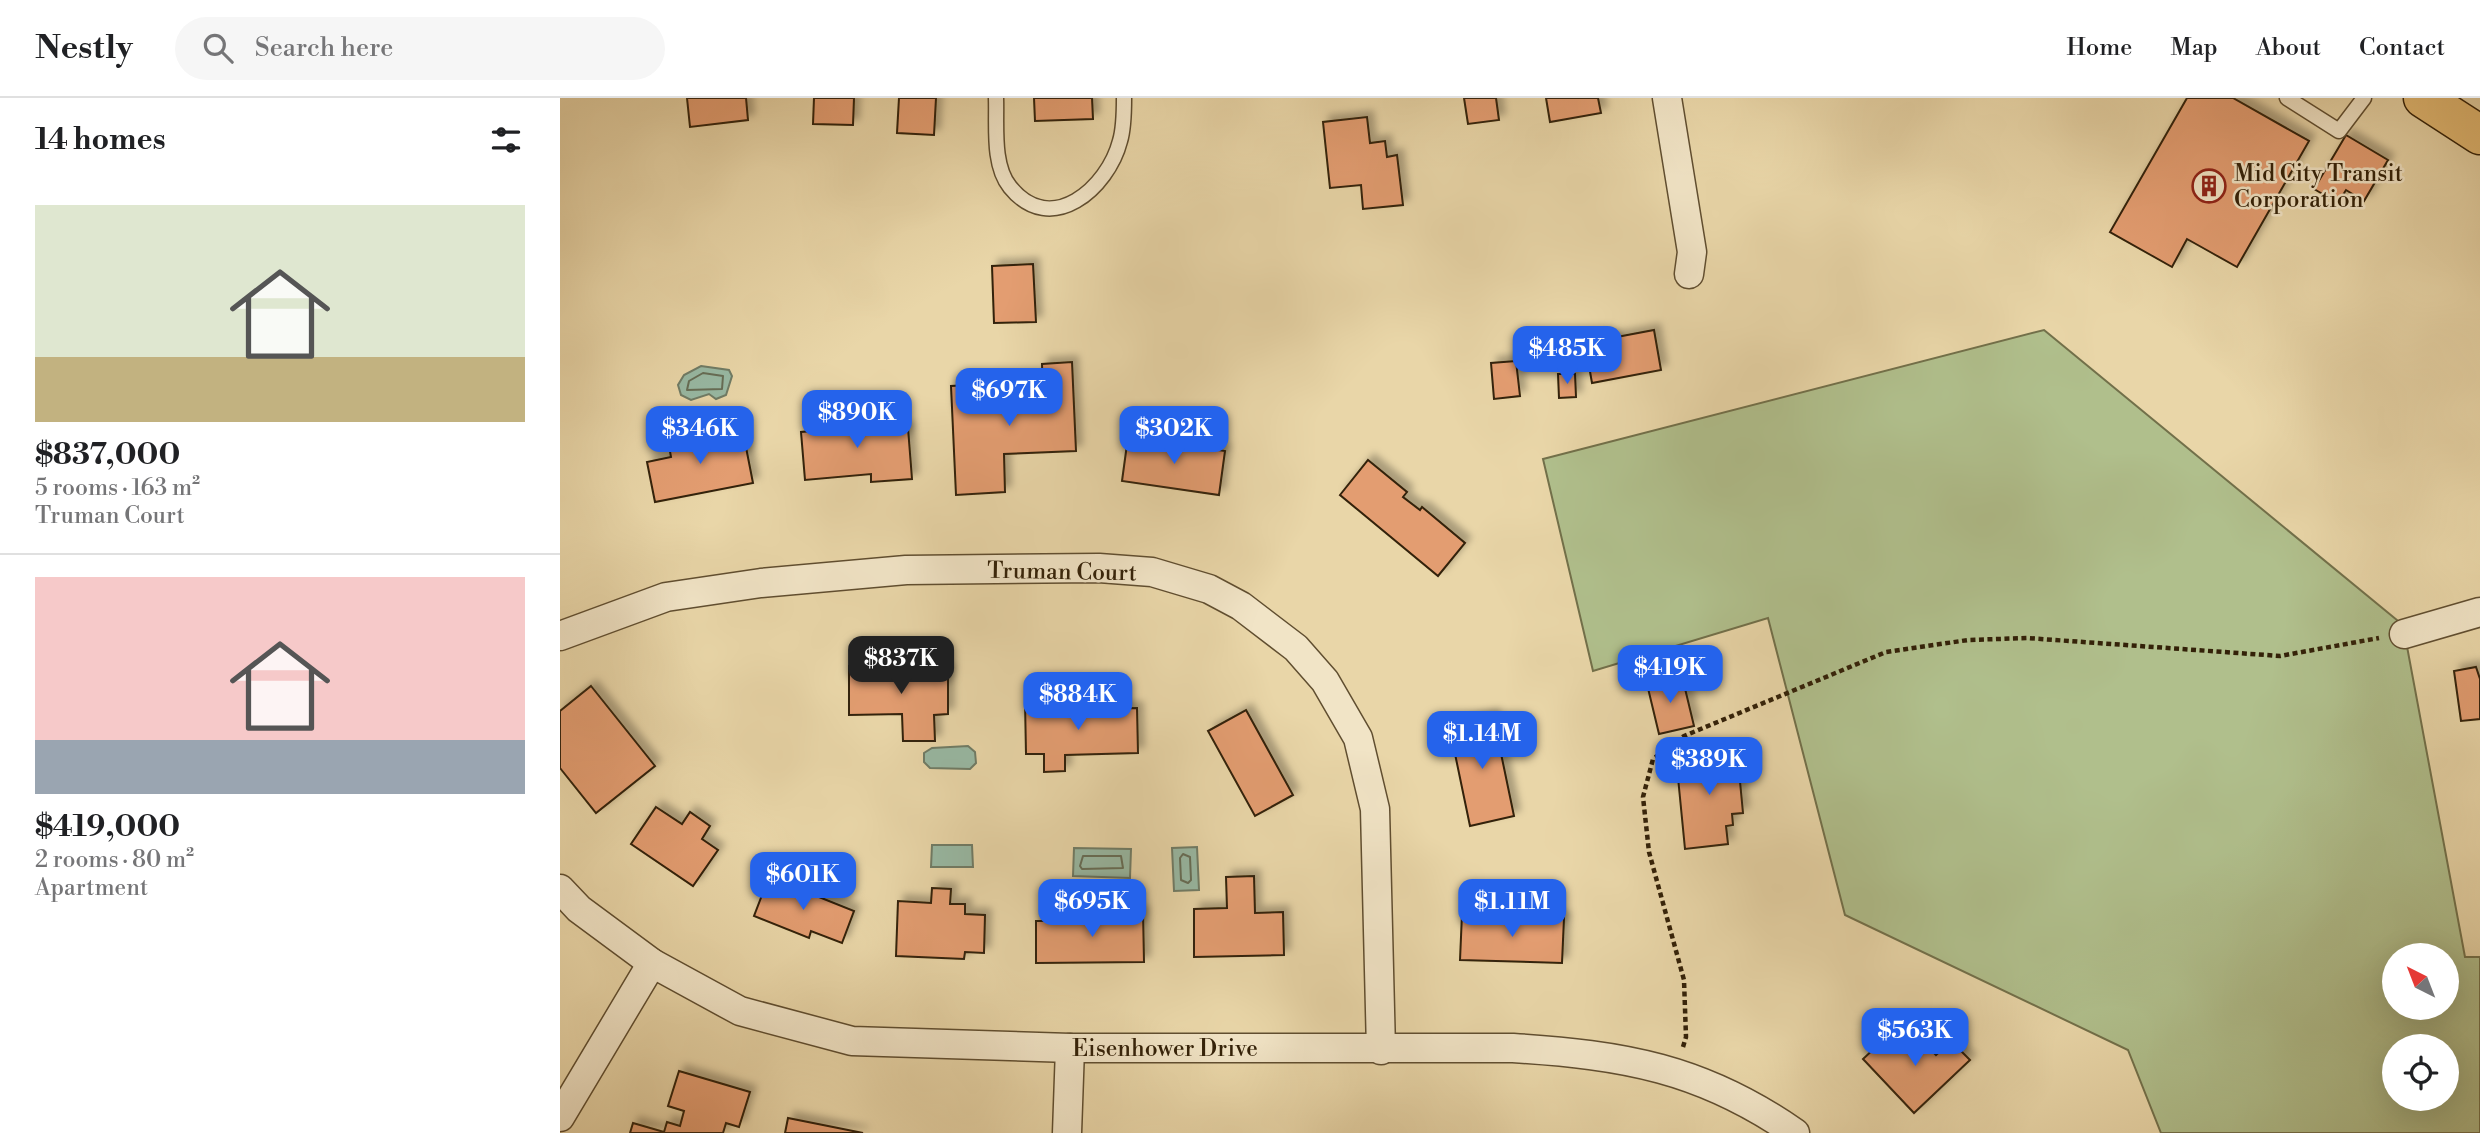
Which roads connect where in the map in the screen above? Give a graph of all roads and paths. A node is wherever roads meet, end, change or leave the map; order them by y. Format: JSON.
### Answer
{"nodes":[{"id":1,"x":996,"y":98,"type":"edge"},
{"id":2,"x":1124,"y":98,"type":"edge"},
{"id":3,"x":1667,"y":98,"type":"edge"},
{"id":4,"x":2287,"y":98,"type":"edge"},
{"id":5,"x":2364,"y":98,"type":"edge"},
{"id":6,"x":2423,"y":98,"type":"edge"},
{"id":7,"x":2480,"y":135,"type":"edge"},
{"id":8,"x":1689,"y":274,"type":"dead end"},
{"id":9,"x":2480,"y":612,"type":"edge"},
{"id":10,"x":2404,"y":634,"type":"joint"},
{"id":11,"x":560,"y":636,"type":"edge"},
{"id":12,"x":560,"y":889,"type":"edge"},
{"id":13,"x":652,"y":963,"type":"junction"},
{"id":14,"x":1070,"y":1048,"type":"junction"},
{"id":15,"x":1381,"y":1050,"type":"junction"},
{"id":16,"x":1676,"y":1071,"type":"junction"},
{"id":17,"x":560,"y":1117,"type":"edge"},
{"id":18,"x":1067,"y":1133,"type":"edge"},
{"id":19,"x":1795,"y":1133,"type":"edge"}],
"edges":[{"from":1,"to":2,"type":"lane"},
{"from":3,"to":8,"type":"street"},
{"from":4,"to":5,"type":"lane"},
{"from":6,"to":7,"type":"main road"},
{"from":9,"to":10,"type":"street"},
{"from":10,"to":16,"type":"path"},
{"from":11,"to":15,"type":"street","name":"Truman Court"},
{"from":12,"to":13,"type":"street","name":"Eisenhower Drive"},
{"from":13,"to":14,"type":"street","name":"Eisenhower Drive"},
{"from":13,"to":17,"type":"street"},
{"from":14,"to":15,"type":"street","name":"Eisenhower Drive"},
{"from":14,"to":18,"type":"street"},
{"from":15,"to":16,"type":"street","name":"Eisenhower Drive"},
{"from":16,"to":19,"type":"street","name":"Eisenhower Drive"}]}
